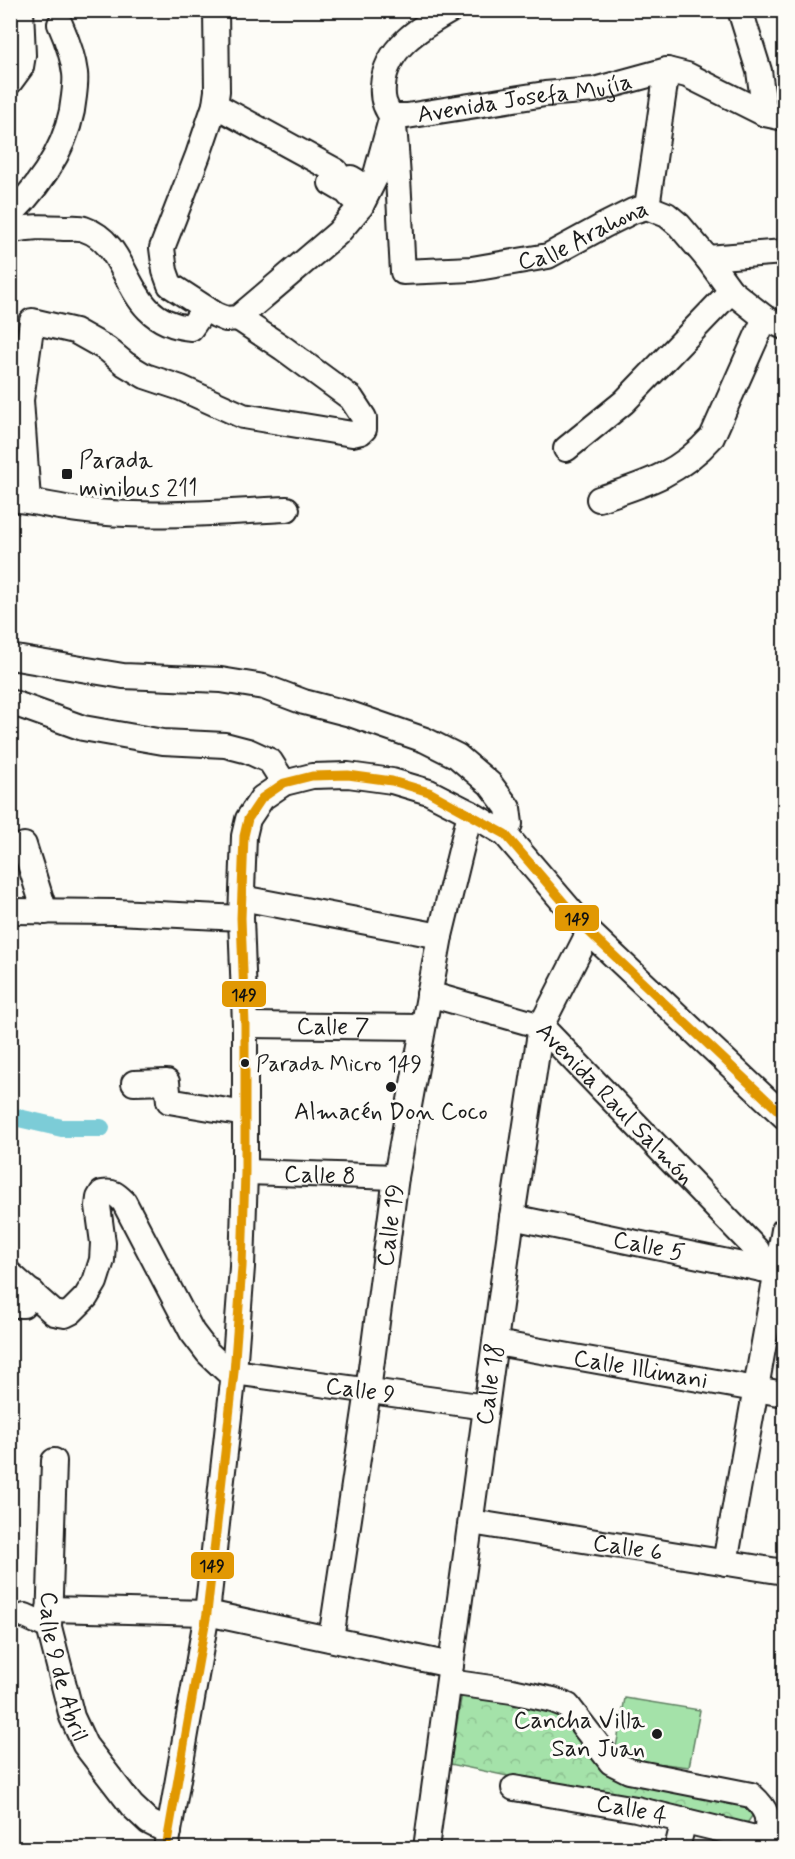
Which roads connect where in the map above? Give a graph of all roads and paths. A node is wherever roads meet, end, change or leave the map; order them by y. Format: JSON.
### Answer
{"nodes":[{"id":1,"x":21,"y":10,"type":"edge"},
{"id":2,"x":216,"y":10,"type":"edge"},
{"id":3,"x":451,"y":10,"type":"edge"},
{"id":4,"x":740,"y":10,"type":"edge"},
{"id":5,"x":60,"y":24,"type":"dead end"},
{"id":6,"x":667,"y":70,"type":"junction"},
{"id":7,"x":10,"y":82,"type":"edge"},
{"id":8,"x":215,"y":105,"type":"junction"},
{"id":9,"x":392,"y":116,"type":"junction"},
{"id":10,"x":775,"y":116,"type":"edge"},
{"id":11,"x":361,"y":206,"type":"junction"},
{"id":12,"x":647,"y":207,"type":"junction"},
{"id":13,"x":10,"y":215,"type":"edge"},
{"id":14,"x":10,"y":231,"type":"edge"},
{"id":15,"x":784,"y":252,"type":"edge"},
{"id":16,"x":707,"y":258,"type":"junction"},
{"id":17,"x":730,"y":291,"type":"junction"},
{"id":18,"x":205,"y":308,"type":"junction"},
{"id":19,"x":237,"y":318,"type":"junction"},
{"id":20,"x":775,"y":322,"type":"edge"},
{"id":21,"x":18,"y":374,"type":"edge"},
{"id":22,"x":566,"y":449,"type":"dead end"},
{"id":23,"x":599,"y":499,"type":"dead end"},
{"id":24,"x":19,"y":500,"type":"edge"},
{"id":25,"x":287,"y":509,"type":"dead end"},
{"id":26,"x":10,"y":657,"type":"edge"},
{"id":27,"x":12,"y":704,"type":"edge"},
{"id":28,"x":284,"y":783,"type":"junction"},
{"id":29,"x":470,"y":813,"type":"junction"},
{"id":30,"x":505,"y":834,"type":"junction"},
{"id":31,"x":24,"y":844,"type":"dead end"},
{"id":32,"x":241,"y":908,"type":"junction"},
{"id":33,"x":10,"y":911,"type":"edge"},
{"id":34,"x":45,"y":912,"type":"junction"},
{"id":35,"x":588,"y":932,"type":"junction"},
{"id":36,"x":440,"y":936,"type":"junction"},
{"id":37,"x":429,"y":994,"type":"junction"},
{"id":38,"x":245,"y":1025,"type":"junction"},
{"id":39,"x":541,"y":1026,"type":"junction"},
{"id":40,"x":422,"y":1027,"type":"junction"},
{"id":41,"x":134,"y":1083,"type":"dead end"},
{"id":42,"x":245,"y":1114,"type":"junction"},
{"id":43,"x":784,"y":1116,"type":"edge"},
{"id":44,"x":245,"y":1172,"type":"junction"},
{"id":45,"x":396,"y":1177,"type":"junction"},
{"id":46,"x":512,"y":1217,"type":"junction"},
{"id":47,"x":784,"y":1230,"type":"edge"},
{"id":48,"x":774,"y":1272,"type":"edge"},
{"id":49,"x":10,"y":1274,"type":"edge"},
{"id":50,"x":33,"y":1293,"type":"junction"},
{"id":51,"x":10,"y":1305,"type":"edge"},
{"id":52,"x":496,"y":1343,"type":"junction"},
{"id":53,"x":234,"y":1372,"type":"junction"},
{"id":54,"x":756,"y":1389,"type":"junction"},
{"id":55,"x":368,"y":1391,"type":"junction"},
{"id":56,"x":784,"y":1394,"type":"edge"},
{"id":57,"x":486,"y":1407,"type":"junction"},
{"id":58,"x":54,"y":1461,"type":"dead end"},
{"id":59,"x":471,"y":1522,"type":"junction"},
{"id":60,"x":725,"y":1563,"type":"junction"},
{"id":61,"x":784,"y":1572,"type":"edge"},
{"id":62,"x":207,"y":1613,"type":"junction"},
{"id":63,"x":26,"y":1616,"type":"dead end"},
{"id":64,"x":49,"y":1618,"type":"junction"},
{"id":65,"x":331,"y":1639,"type":"junction"},
{"id":66,"x":450,"y":1674,"type":"junction"},
{"id":67,"x":514,"y":1788,"type":"dead end"},
{"id":68,"x":684,"y":1820,"type":"junction"},
{"id":69,"x":167,"y":1840,"type":"edge"},
{"id":70,"x":775,"y":1842,"type":"edge"},
{"id":71,"x":426,"y":1848,"type":"edge"},
{"id":72,"x":677,"y":1848,"type":"edge"}],
"edges":[{"from":1,"to":7,"type":"street"},
{"from":2,"to":8,"type":"street"},
{"from":3,"to":9,"type":"street","name":"Avenida Josefa Mujía"},
{"from":4,"to":10,"type":"street"},
{"from":5,"to":13,"type":"street"},
{"from":6,"to":9,"type":"street","name":"Avenida Josefa Mujía"},
{"from":6,"to":10,"type":"street","name":"Avenida Josefa Mujía"},
{"from":6,"to":12,"type":"street"},
{"from":8,"to":11,"type":"street"},
{"from":8,"to":18,"type":"street"},
{"from":9,"to":11,"type":"street"},
{"from":9,"to":12,"type":"street","name":"Calle Arahona"},
{"from":11,"to":19,"type":"street"},
{"from":12,"to":16,"type":"street","name":"Calle Arahona"},
{"from":14,"to":18,"type":"street"},
{"from":15,"to":16,"type":"street"},
{"from":16,"to":17,"type":"street","name":"Calle Arahona"},
{"from":17,"to":20,"type":"street","name":"Calle Arahona"},
{"from":17,"to":22,"type":"street"},
{"from":18,"to":19,"type":"street"},
{"from":19,"to":21,"type":"street"},
{"from":20,"to":23,"type":"street"},
{"from":21,"to":24,"type":"street"},
{"from":24,"to":25,"type":"street"},
{"from":26,"to":30,"type":"street"},
{"from":27,"to":28,"type":"street"},
{"from":28,"to":29,"type":"street"},
{"from":28,"to":32,"type":"street"},
{"from":29,"to":30,"type":"street"},
{"from":29,"to":36,"type":"street","name":"Calle 19"},
{"from":30,"to":35,"type":"street"},
{"from":31,"to":34,"type":"street"},
{"from":32,"to":34,"type":"street"},
{"from":32,"to":36,"type":"street"},
{"from":32,"to":38,"type":"street"},
{"from":33,"to":34,"type":"street"},
{"from":35,"to":39,"type":"street","name":"Calle 18"},
{"from":35,"to":43,"type":"street"},
{"from":36,"to":37,"type":"street","name":"Calle 19"},
{"from":37,"to":39,"type":"street","name":"Avenida Raul Salmón"},
{"from":37,"to":40,"type":"street","name":"Calle 19"},
{"from":38,"to":40,"type":"street","name":"Calle 7"},
{"from":38,"to":42,"type":"street"},
{"from":39,"to":46,"type":"street","name":"Calle 18"},
{"from":39,"to":48,"type":"street","name":"Avenida Raul Salmón"},
{"from":40,"to":45,"type":"street","name":"Calle 19"},
{"from":41,"to":42,"type":"street"},
{"from":42,"to":44,"type":"street"},
{"from":44,"to":45,"type":"street","name":"Calle 8"},
{"from":44,"to":53,"type":"street"},
{"from":45,"to":55,"type":"street","name":"Calle 19"},
{"from":46,"to":48,"type":"street","name":"Calle 5"},
{"from":46,"to":52,"type":"street","name":"Calle 18"},
{"from":47,"to":48,"type":"street"},
{"from":48,"to":54,"type":"street"},
{"from":49,"to":50,"type":"street"},
{"from":50,"to":51,"type":"street"},
{"from":50,"to":53,"type":"street"},
{"from":52,"to":54,"type":"street","name":"Calle Illimani"},
{"from":52,"to":57,"type":"street","name":"Calle 18"},
{"from":53,"to":55,"type":"street","name":"Calle 9"},
{"from":53,"to":62,"type":"street"},
{"from":54,"to":56,"type":"street","name":"Calle Illimani"},
{"from":54,"to":60,"type":"street"},
{"from":55,"to":57,"type":"street","name":"Calle 9"},
{"from":55,"to":65,"type":"street","name":"Calle 19"},
{"from":57,"to":59,"type":"street","name":"Calle 18"},
{"from":58,"to":64,"type":"street","name":"Calle 9 de Abril"},
{"from":59,"to":60,"type":"street","name":"Calle 6"},
{"from":59,"to":66,"type":"street","name":"Calle 18"},
{"from":60,"to":61,"type":"street","name":"Calle 6"},
{"from":62,"to":64,"type":"street"},
{"from":62,"to":65,"type":"street"},
{"from":62,"to":69,"type":"street"},
{"from":63,"to":64,"type":"street"},
{"from":64,"to":69,"type":"street","name":"Calle 9 de Abril"},
{"from":65,"to":66,"type":"street"},
{"from":66,"to":70,"type":"street"},
{"from":66,"to":71,"type":"street","name":"Calle 18"},
{"from":67,"to":68,"type":"street","name":"Calle 4"},
{"from":68,"to":70,"type":"street","name":"Calle 4"},
{"from":68,"to":72,"type":"street"}]}
